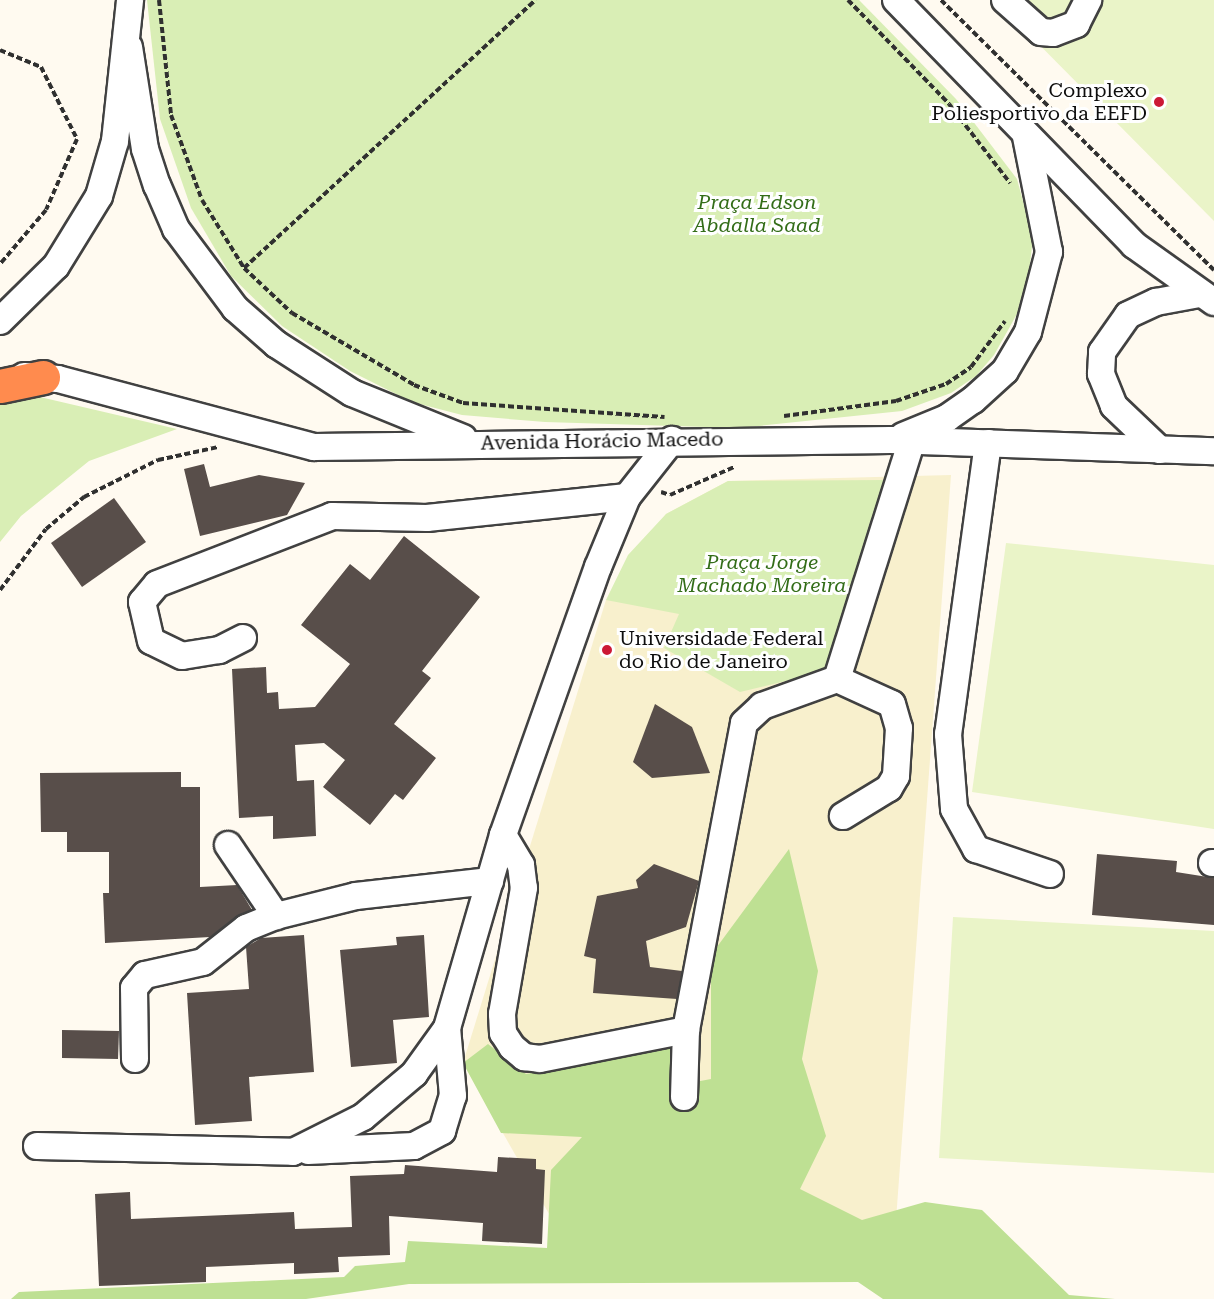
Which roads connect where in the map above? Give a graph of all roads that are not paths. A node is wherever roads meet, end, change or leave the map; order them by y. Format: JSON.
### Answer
{"nodes":[{"id":1,"x":130,"y":0,"type":"edge"},
{"id":2,"x":896,"y":0,"type":"edge"},
{"id":3,"x":1005,"y":0,"type":"edge"},
{"id":4,"x":1088,"y":0,"type":"edge"},
{"id":5,"x":129,"y":47,"type":"junction"},
{"id":6,"x":1024,"y":132,"type":"junction"},
{"id":7,"x":1206,"y":298,"type":"edge"},
{"id":8,"x":0,"y":321,"type":"edge"},
{"id":9,"x":0,"y":374,"type":"edge"},
{"id":10,"x":43,"y":377,"type":"junction"},
{"id":11,"x":0,"y":386,"type":"edge"},
{"id":12,"x":672,"y":429,"type":"junction"},
{"id":13,"x":902,"y":440,"type":"junction"},
{"id":14,"x":475,"y":443,"type":"junction"},
{"id":15,"x":988,"y":443,"type":"junction"},
{"id":16,"x":1160,"y":450,"type":"junction"},
{"id":17,"x":1214,"y":451,"type":"edge"},
{"id":18,"x":627,"y":497,"type":"junction"},
{"id":19,"x":243,"y":638,"type":"dead end"},
{"id":20,"x":837,"y":679,"type":"junction"},
{"id":21,"x":843,"y":816,"type":"dead end"},
{"id":22,"x":503,"y":835,"type":"junction"},
{"id":23,"x":228,"y":846,"type":"dead end"},
{"id":24,"x":1050,"y":874,"type":"dead end"},
{"id":25,"x":490,"y":881,"type":"junction"},
{"id":26,"x":276,"y":916,"type":"junction"},
{"id":27,"x":447,"y":1028,"type":"junction"},
{"id":28,"x":686,"y":1030,"type":"junction"},
{"id":29,"x":135,"y":1059,"type":"dead end"},
{"id":30,"x":684,"y":1096,"type":"dead end"},
{"id":31,"x":37,"y":1146,"type":"dead end"},
{"id":32,"x":292,"y":1152,"type":"junction"}],
"edges":[{"from":1,"to":5,"type":"street"},
{"from":2,"to":6,"type":"street"},
{"from":3,"to":4,"type":"street"},
{"from":5,"to":8,"type":"street"},
{"from":5,"to":14,"type":"street"},
{"from":6,"to":7,"type":"street"},
{"from":6,"to":13,"type":"street"},
{"from":7,"to":16,"type":"street"},
{"from":9,"to":10,"type":"street","name":"Avenida Horácio Macedo"},
{"from":10,"to":11,"type":"highway"},
{"from":10,"to":14,"type":"street","name":"Avenida Horácio Macedo"},
{"from":12,"to":13,"type":"street","name":"Avenida Horácio Macedo"},
{"from":12,"to":14,"type":"street","name":"Avenida Horácio Macedo"},
{"from":12,"to":18,"type":"street"},
{"from":13,"to":15,"type":"street","name":"Avenida Horácio Macedo"},
{"from":13,"to":20,"type":"street"},
{"from":15,"to":16,"type":"street","name":"Avenida Horácio Macedo"},
{"from":15,"to":24,"type":"street"},
{"from":16,"to":17,"type":"street","name":"Avenida Horácio Macedo"},
{"from":18,"to":19,"type":"street"},
{"from":18,"to":22,"type":"street"},
{"from":20,"to":21,"type":"street"},
{"from":20,"to":28,"type":"street"},
{"from":22,"to":25,"type":"street"},
{"from":22,"to":28,"type":"street"},
{"from":23,"to":26,"type":"street"},
{"from":25,"to":26,"type":"street"},
{"from":25,"to":27,"type":"street"},
{"from":26,"to":29,"type":"street"},
{"from":27,"to":32,"type":"street"},
{"from":27,"to":32,"type":"street"},
{"from":28,"to":30,"type":"street"},
{"from":31,"to":32,"type":"street"}]}
